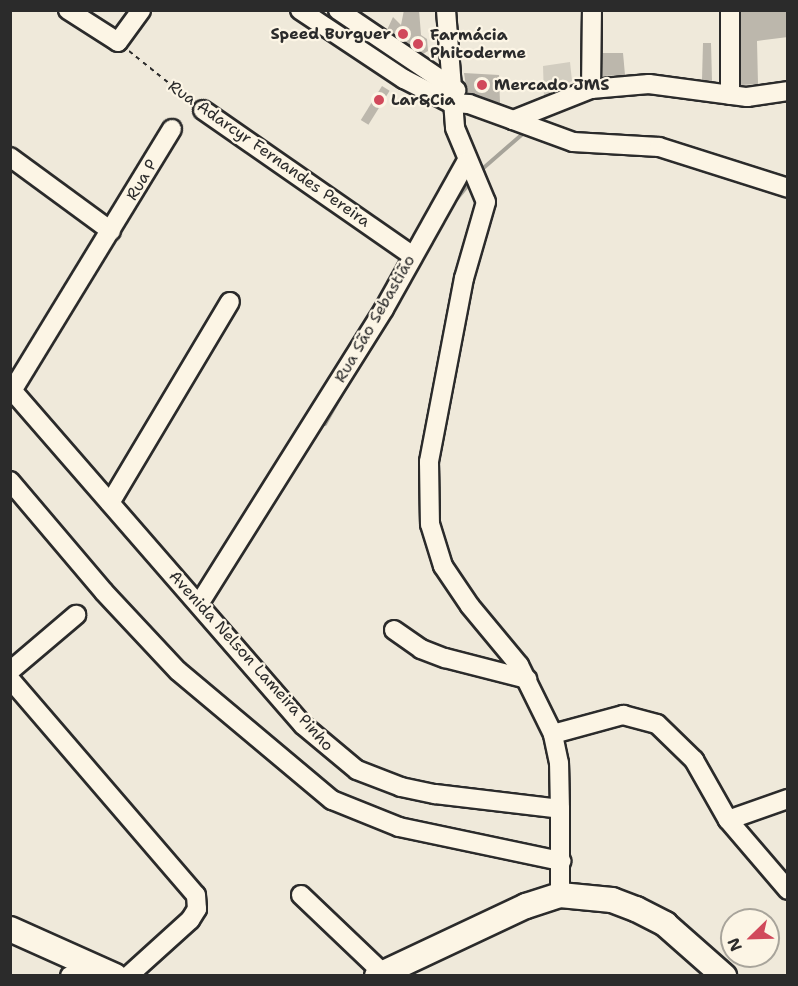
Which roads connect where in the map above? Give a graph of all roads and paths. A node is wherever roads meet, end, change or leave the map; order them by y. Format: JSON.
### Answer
{"nodes":[{"id":1,"x":68,"y":10,"type":"edge"},
{"id":2,"x":141,"y":10,"type":"edge"},
{"id":3,"x":300,"y":10,"type":"edge"},
{"id":4,"x":338,"y":10,"type":"edge"},
{"id":5,"x":446,"y":10,"type":"edge"},
{"id":6,"x":592,"y":10,"type":"edge"},
{"id":7,"x":730,"y":10,"type":"edge"},
{"id":8,"x":118,"y":42,"type":"junction"},
{"id":9,"x":451,"y":85,"type":"junction"},
{"id":10,"x":591,"y":89,"type":"junction"},
{"id":11,"x":788,"y":91,"type":"edge"},
{"id":12,"x":730,"y":94,"type":"junction"},
{"id":13,"x":450,"y":103,"type":"junction"},
{"id":14,"x":469,"y":104,"type":"junction"},
{"id":15,"x":203,"y":110,"type":"joint"},
{"id":16,"x":519,"y":122,"type":"junction"},
{"id":17,"x":172,"y":129,"type":"dead end"},
{"id":18,"x":10,"y":157,"type":"edge"},
{"id":19,"x":468,"y":167,"type":"junction"},
{"id":20,"x":788,"y":188,"type":"edge"},
{"id":21,"x":111,"y":231,"type":"junction"},
{"id":22,"x":412,"y":255,"type":"junction"},
{"id":23,"x":230,"y":302,"type":"dead end"},
{"id":24,"x":11,"y":389,"type":"edge"},
{"id":25,"x":10,"y":480,"type":"edge"},
{"id":26,"x":110,"y":503,"type":"junction"},
{"id":27,"x":199,"y":604,"type":"junction"},
{"id":28,"x":76,"y":615,"type":"dead end"},
{"id":29,"x":394,"y":630,"type":"dead end"},
{"id":30,"x":10,"y":671,"type":"edge"},
{"id":31,"x":10,"y":679,"type":"edge"},
{"id":32,"x":527,"y":679,"type":"junction"},
{"id":33,"x":553,"y":734,"type":"junction"},
{"id":34,"x":788,"y":799,"type":"edge"},
{"id":35,"x":560,"y":809,"type":"junction"},
{"id":36,"x":728,"y":820,"type":"junction"},
{"id":37,"x":561,"y":861,"type":"junction"},
{"id":38,"x":788,"y":890,"type":"edge"},
{"id":39,"x":301,"y":895,"type":"dead end"},
{"id":40,"x":560,"y":895,"type":"junction"},
{"id":41,"x":10,"y":929,"type":"edge"},
{"id":42,"x":104,"y":971,"type":"edge"},
{"id":43,"x":380,"y":974,"type":"edge"},
{"id":44,"x":70,"y":975,"type":"edge"},
{"id":45,"x":128,"y":975,"type":"edge"},
{"id":46,"x":724,"y":975,"type":"edge"}],
"edges":[{"from":1,"to":8,"type":"street"},
{"from":2,"to":8,"type":"street"},
{"from":3,"to":13,"type":"street"},
{"from":4,"to":9,"type":"street"},
{"from":5,"to":9,"type":"street"},
{"from":6,"to":10,"type":"street"},
{"from":7,"to":12,"type":"street"},
{"from":8,"to":15,"type":"path","name":"Rua Adarcyr Fernandes Pereira"},
{"from":9,"to":13,"type":"street"},
{"from":9,"to":14,"type":"street"},
{"from":10,"to":12,"type":"street"},
{"from":10,"to":16,"type":"street"},
{"from":11,"to":12,"type":"street"},
{"from":13,"to":14,"type":"street"},
{"from":13,"to":19,"type":"street"},
{"from":14,"to":16,"type":"street"},
{"from":15,"to":22,"type":"street","name":"Rua Adarcyr Fernandes Pereira"},
{"from":16,"to":20,"type":"street"},
{"from":17,"to":21,"type":"street","name":"Rua P"},
{"from":18,"to":21,"type":"street"},
{"from":19,"to":22,"type":"street","name":"Rua São Sebastião"},
{"from":19,"to":32,"type":"street"},
{"from":21,"to":24,"type":"street","name":"Rua P"},
{"from":22,"to":27,"type":"street","name":"Rua São Sebastião"},
{"from":23,"to":26,"type":"street"},
{"from":24,"to":26,"type":"street","name":"Avenida Nelson Lameira Pinho"},
{"from":25,"to":37,"type":"street"},
{"from":26,"to":27,"type":"street","name":"Avenida Nelson Lameira Pinho"},
{"from":27,"to":35,"type":"street","name":"Avenida Nelson Lameira Pinho"},
{"from":28,"to":30,"type":"street"},
{"from":29,"to":32,"type":"street"},
{"from":31,"to":45,"type":"street"},
{"from":32,"to":33,"type":"street"},
{"from":33,"to":35,"type":"street"},
{"from":33,"to":36,"type":"street"},
{"from":34,"to":36,"type":"street"},
{"from":35,"to":37,"type":"street"},
{"from":36,"to":38,"type":"street"},
{"from":37,"to":40,"type":"street"},
{"from":39,"to":43,"type":"street"},
{"from":40,"to":43,"type":"main road"},
{"from":40,"to":46,"type":"main road"},
{"from":41,"to":42,"type":"main road"},
{"from":42,"to":44,"type":"street"}]}
